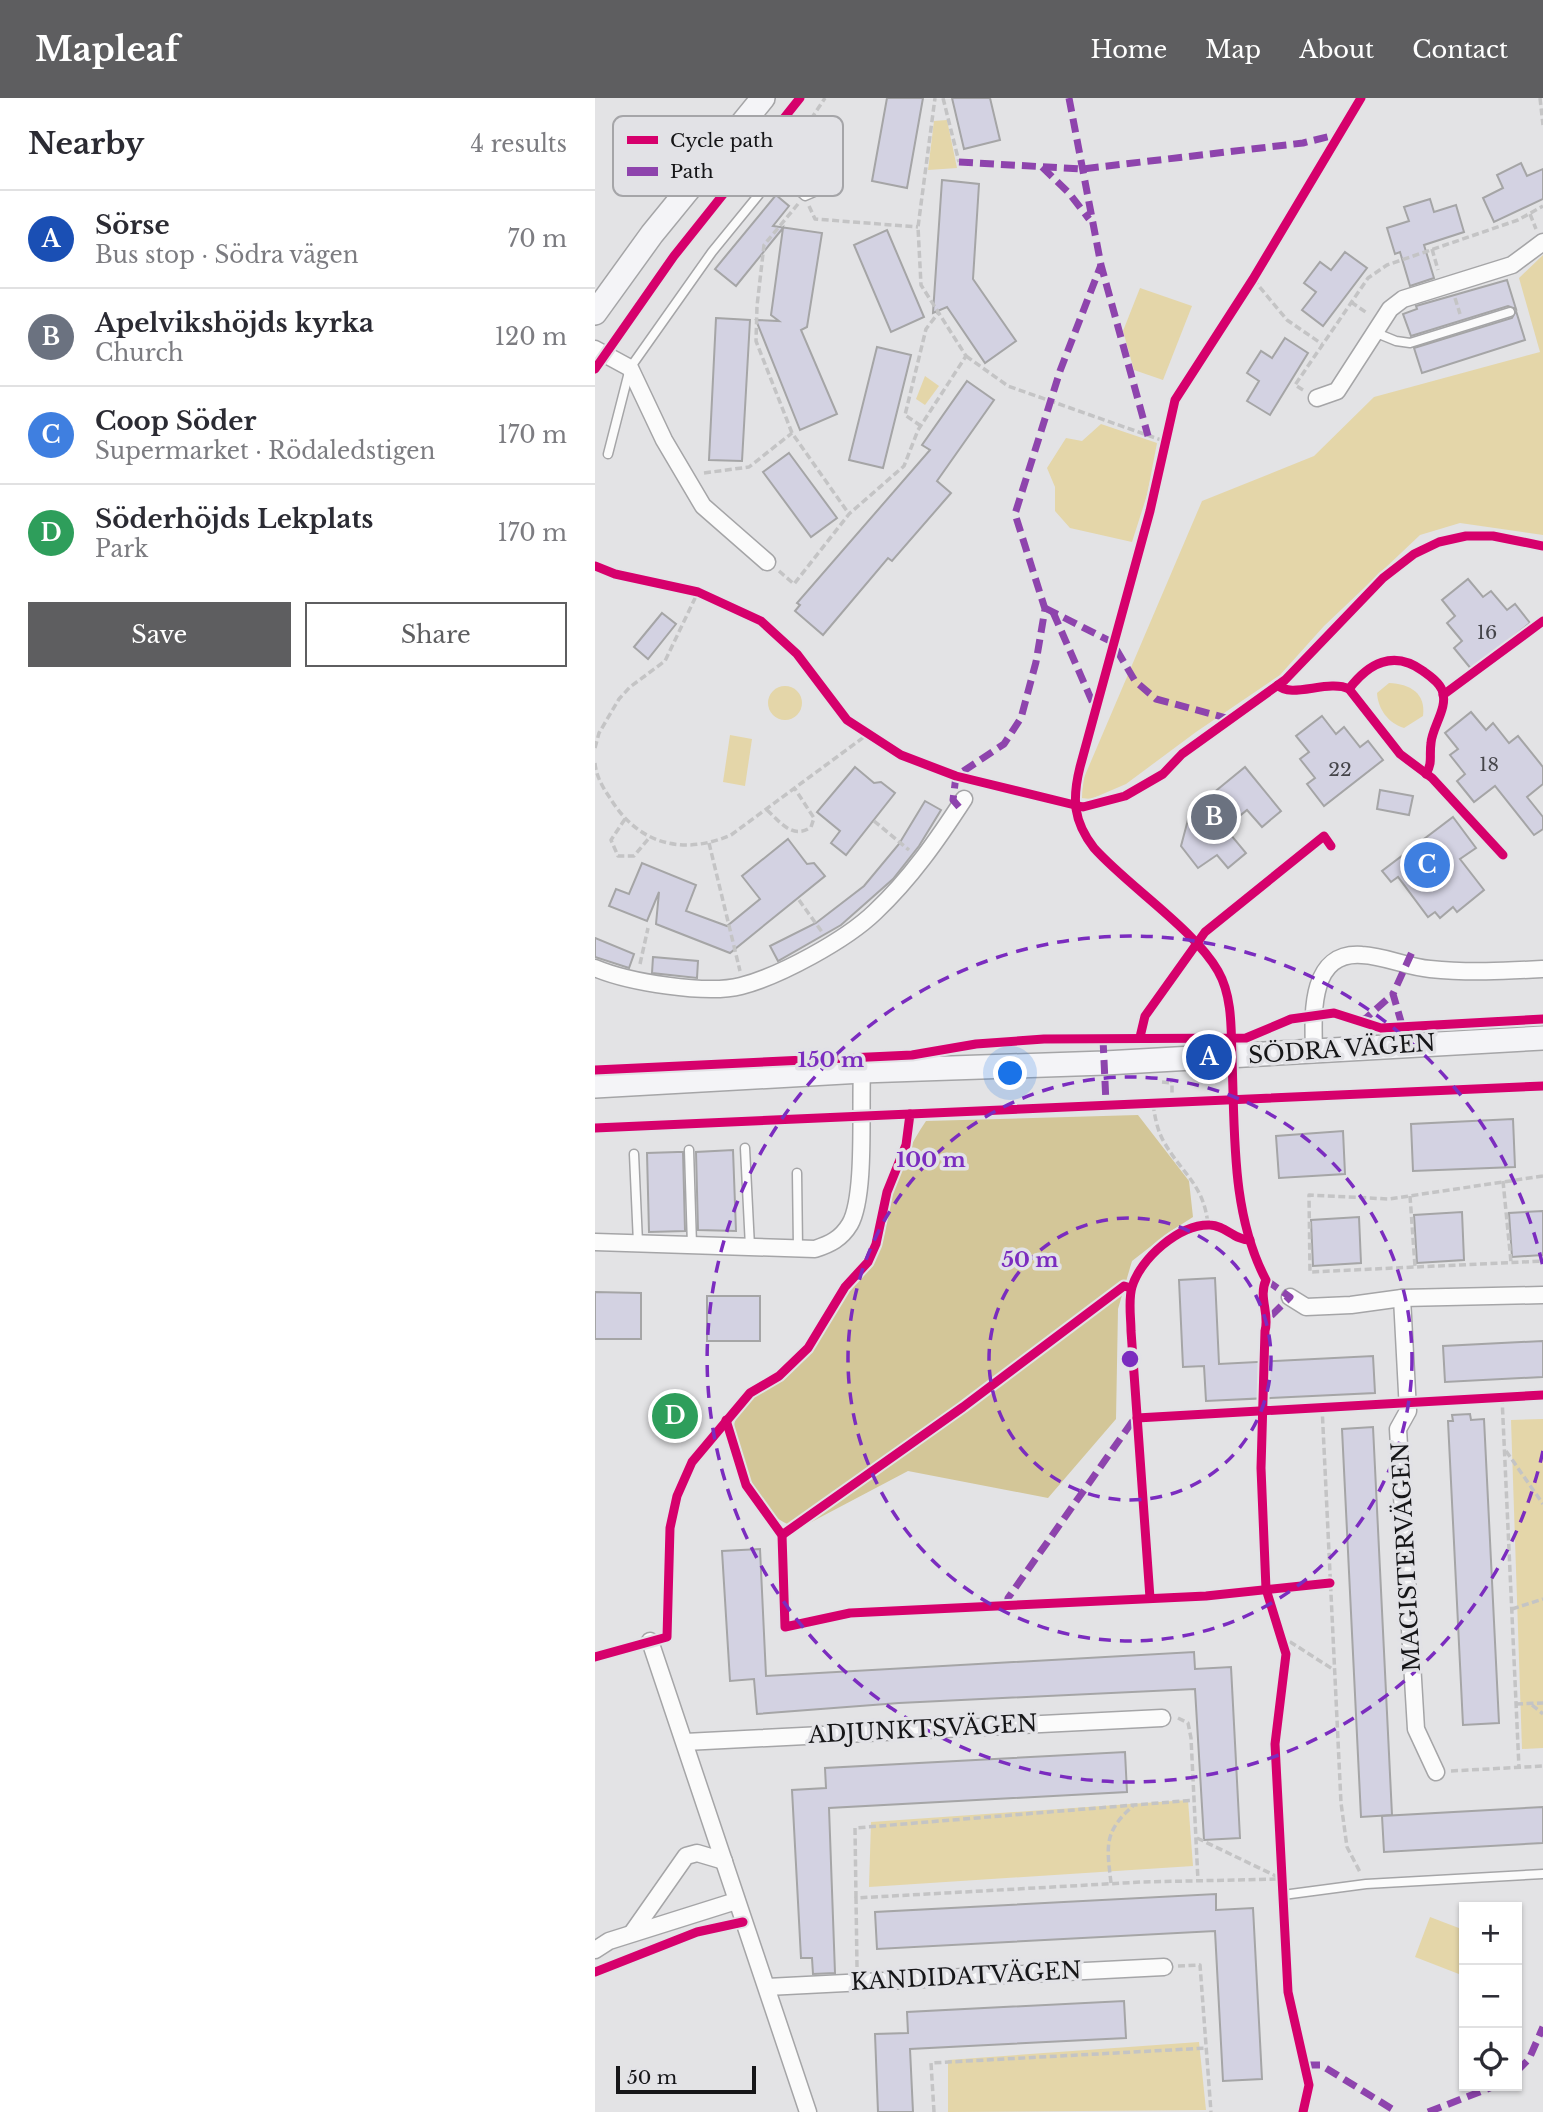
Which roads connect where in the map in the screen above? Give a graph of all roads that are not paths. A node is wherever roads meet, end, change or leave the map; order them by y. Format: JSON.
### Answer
{"nodes":[{"id":1,"x":763,"y":98,"type":"edge"},
{"id":2,"x":748,"y":116,"type":"edge"},
{"id":3,"x":683,"y":196,"type":"edge"},
{"id":4,"x":758,"y":196,"type":"edge"},
{"id":5,"x":1543,"y":242,"type":"edge"},
{"id":6,"x":1510,"y":312,"type":"dead end"},
{"id":7,"x":595,"y":313,"type":"edge"},
{"id":8,"x":1374,"y":332,"type":"junction"},
{"id":9,"x":595,"y":349,"type":"edge"},
{"id":10,"x":630,"y":368,"type":"junction"},
{"id":11,"x":1317,"y":398,"type":"dead end"},
{"id":12,"x":608,"y":454,"type":"dead end"},
{"id":13,"x":768,"y":562,"type":"road end"},
{"id":14,"x":964,"y":799,"type":"dead end"},
{"id":15,"x":595,"y":968,"type":"edge"},
{"id":16,"x":1543,"y":970,"type":"edge"},
{"id":17,"x":1543,"y":1038,"type":"edge"},
{"id":18,"x":1314,"y":1050,"type":"junction"},
{"id":19,"x":862,"y":1071,"type":"junction"},
{"id":20,"x":595,"y":1086,"type":"edge"},
{"id":21,"x":745,"y":1148,"type":"dead end"},
{"id":22,"x":689,"y":1150,"type":"dead end"},
{"id":23,"x":634,"y":1154,"type":"dead end"},
{"id":24,"x":797,"y":1173,"type":"dead end"},
{"id":25,"x":595,"y":1242,"type":"edge"},
{"id":26,"x":638,"y":1243,"type":"junction"},
{"id":27,"x":692,"y":1245,"type":"junction"},
{"id":28,"x":750,"y":1247,"type":"junction"},
{"id":29,"x":798,"y":1248,"type":"junction"},
{"id":30,"x":1543,"y":1295,"type":"edge"},
{"id":31,"x":1290,"y":1297,"type":"dead end"},
{"id":32,"x":1402,"y":1298,"type":"junction"},
{"id":33,"x":650,"y":1641,"type":"dead end"},
{"id":34,"x":1162,"y":1718,"type":"road end"},
{"id":35,"x":685,"y":1742,"type":"junction"},
{"id":36,"x":1436,"y":1772,"type":"road end"},
{"id":37,"x":724,"y":1861,"type":"junction"},
{"id":38,"x":1543,"y":1874,"type":"edge"},
{"id":39,"x":1283,"y":1895,"type":"dead end"},
{"id":40,"x":736,"y":1901,"type":"junction"},
{"id":41,"x":632,"y":1933,"type":"junction"},
{"id":42,"x":600,"y":1944,"type":"edge"},
{"id":43,"x":1164,"y":1967,"type":"road end"},
{"id":44,"x":767,"y":1987,"type":"junction"},
{"id":45,"x":808,"y":2112,"type":"edge"}],
"edges":[{"from":1,"to":2,"type":"street"},
{"from":3,"to":7,"type":"street"},
{"from":4,"to":10,"type":"lane"},
{"from":5,"to":8,"type":"street"},
{"from":6,"to":8,"type":"lane"},
{"from":8,"to":11,"type":"street"},
{"from":9,"to":10,"type":"street"},
{"from":10,"to":12,"type":"lane"},
{"from":10,"to":13,"type":"street"},
{"from":14,"to":15,"type":"street"},
{"from":16,"to":18,"type":"street"},
{"from":17,"to":18,"type":"street","name":"SÖDRA VÄGEN"},
{"from":18,"to":19,"type":"street","name":"SÖDRA VÄGEN"},
{"from":19,"to":20,"type":"street","name":"SÖDRA VÄGEN"},
{"from":19,"to":29,"type":"street"},
{"from":21,"to":28,"type":"lane"},
{"from":22,"to":27,"type":"lane"},
{"from":23,"to":26,"type":"lane"},
{"from":24,"to":29,"type":"lane"},
{"from":25,"to":26,"type":"street"},
{"from":26,"to":27,"type":"street"},
{"from":27,"to":28,"type":"street"},
{"from":28,"to":29,"type":"street"},
{"from":30,"to":32,"type":"street"},
{"from":31,"to":32,"type":"street"},
{"from":32,"to":36,"type":"street","name":"MAGISTERVÄGEN"},
{"from":33,"to":35,"type":"street"},
{"from":34,"to":35,"type":"street","name":"ADJUNKTSVÄGEN"},
{"from":35,"to":37,"type":"street"},
{"from":37,"to":40,"type":"street"},
{"from":37,"to":41,"type":"street"},
{"from":38,"to":39,"type":"lane"},
{"from":40,"to":41,"type":"street"},
{"from":40,"to":44,"type":"street"},
{"from":41,"to":42,"type":"street"},
{"from":43,"to":44,"type":"street","name":"KANDIDATVÄGEN"},
{"from":44,"to":45,"type":"street"}]}
